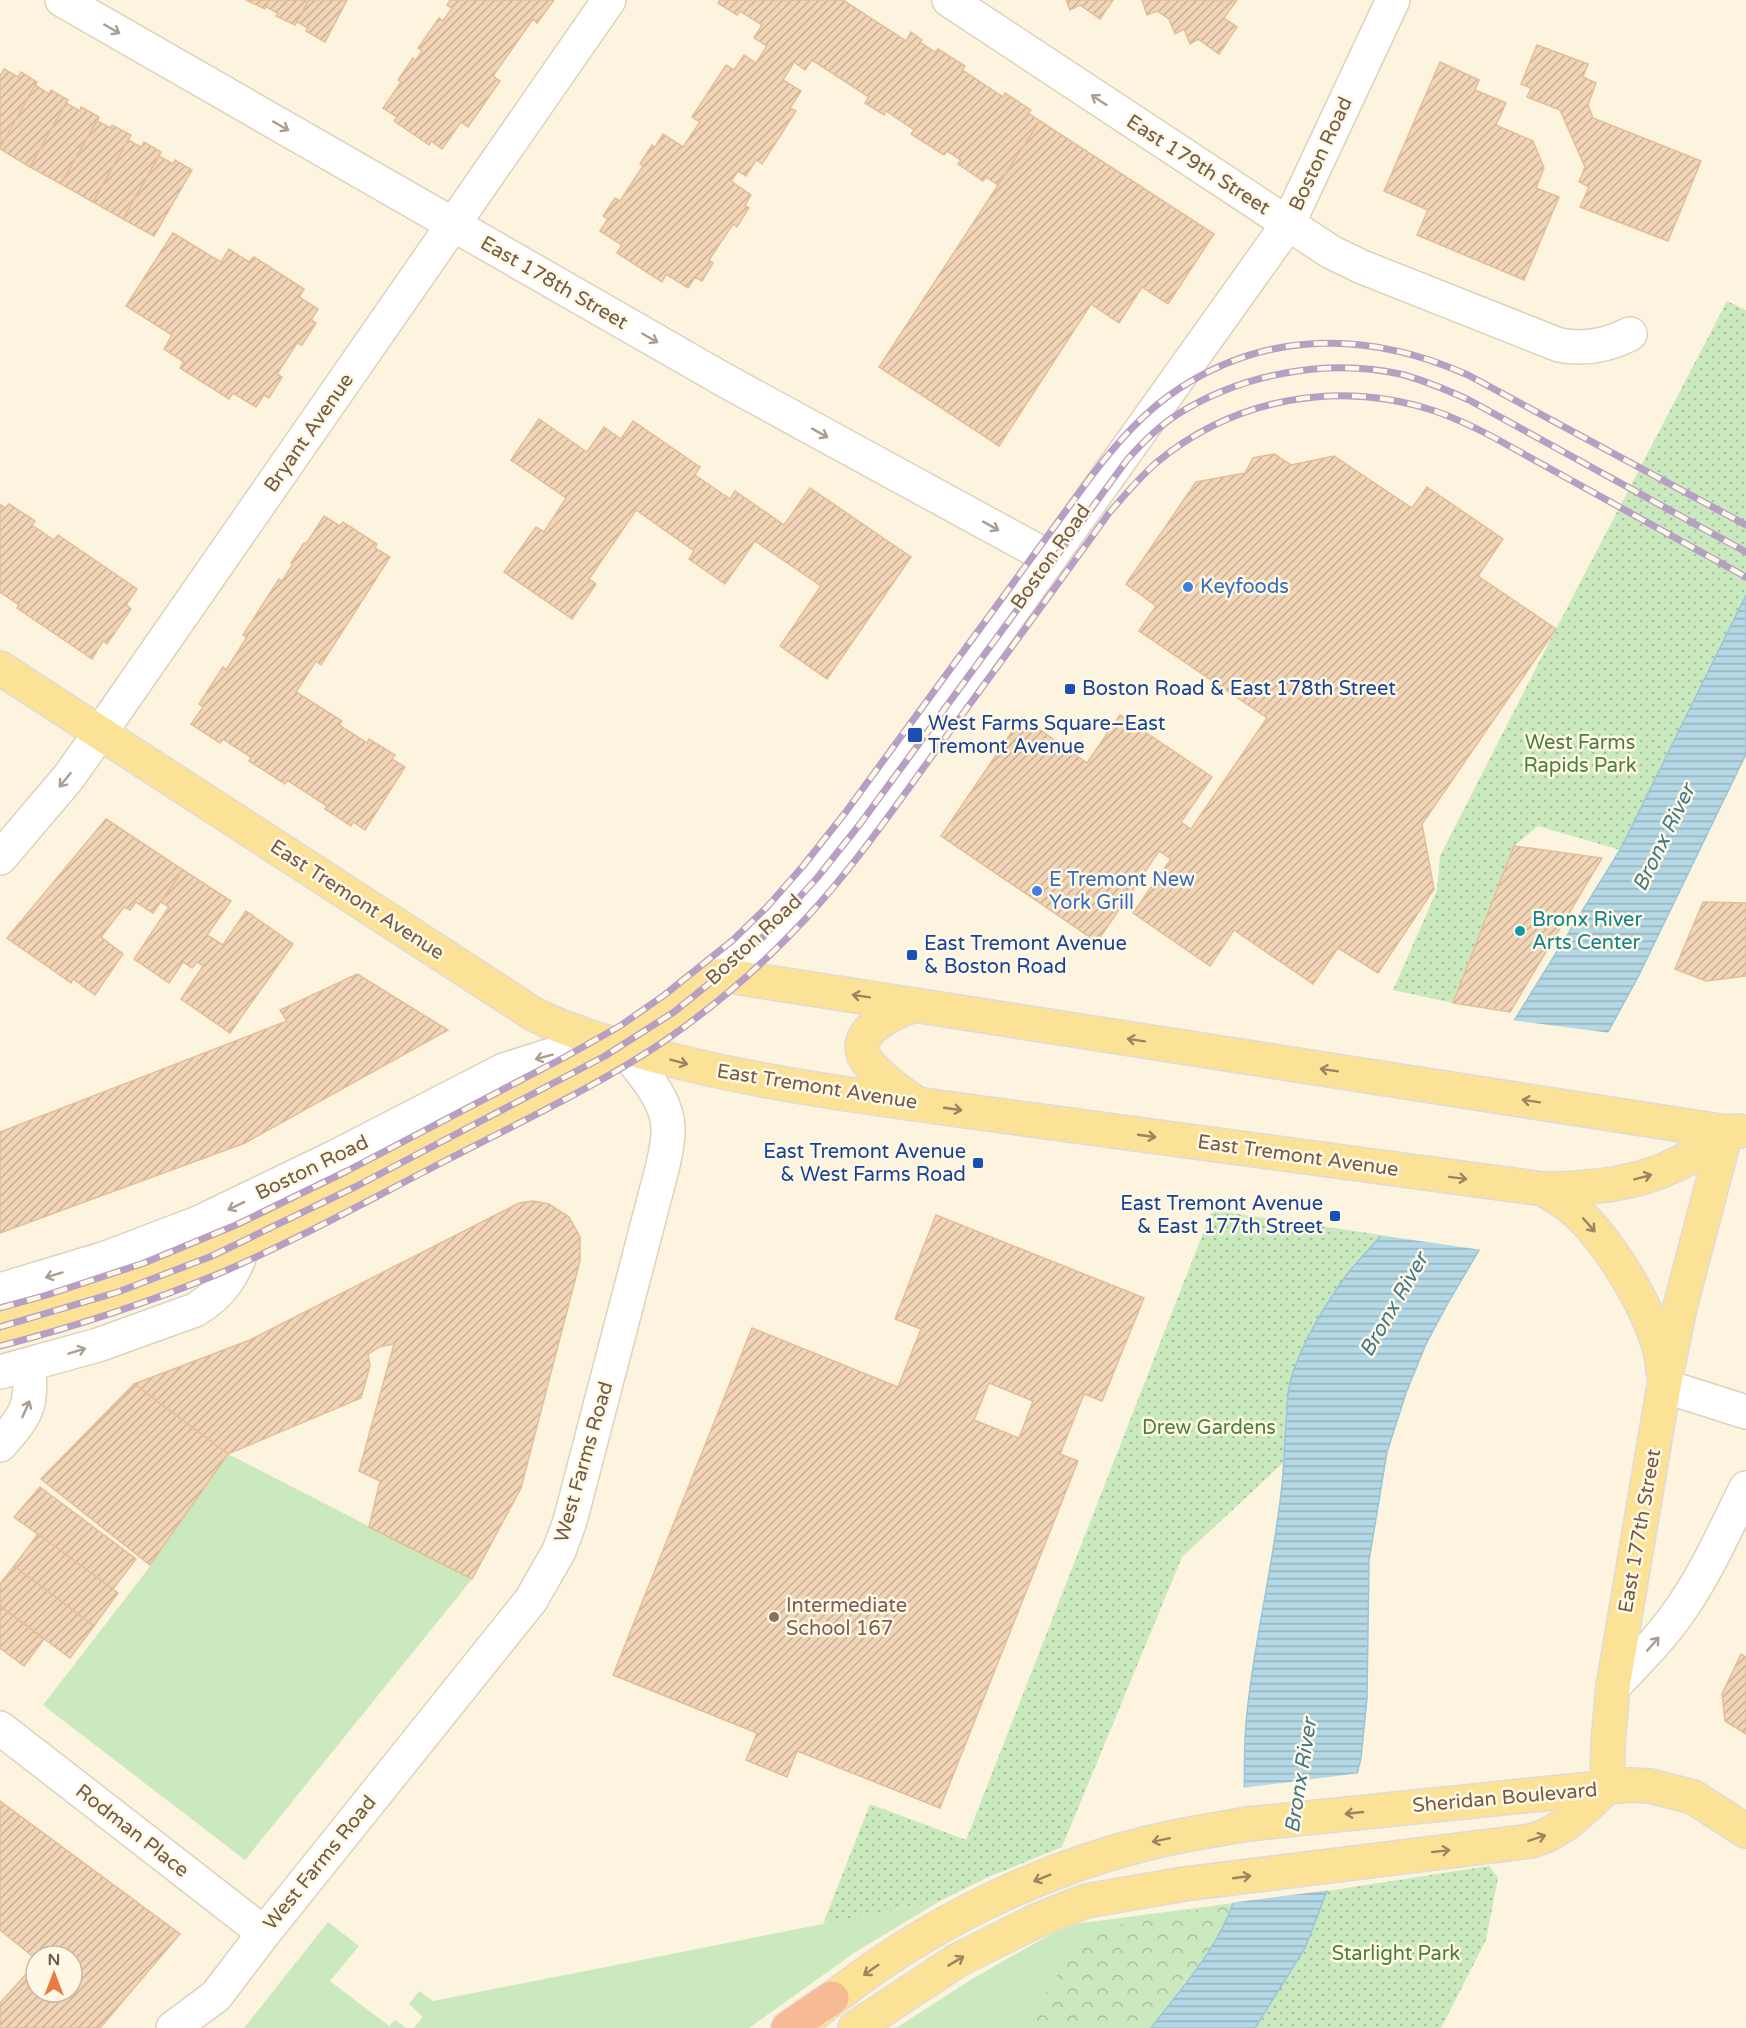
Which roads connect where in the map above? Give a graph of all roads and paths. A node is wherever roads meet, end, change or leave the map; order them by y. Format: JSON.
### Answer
{"nodes":[{"id":1,"x":62,"y":0,"type":"edge"},
{"id":2,"x":609,"y":0,"type":"edge"},
{"id":3,"x":949,"y":0,"type":"edge"},
{"id":4,"x":1393,"y":0,"type":"edge"},
{"id":5,"x":1288,"y":224,"type":"junction"},
{"id":6,"x":453,"y":225,"type":"junction"},
{"id":7,"x":1630,"y":334,"type":"dead end"},
{"id":8,"x":1050,"y":558,"type":"junction"},
{"id":9,"x":0,"y":668,"type":"edge"},
{"id":10,"x":100,"y":733,"type":"junction"},
{"id":11,"x":0,"y":858,"type":"edge"},
{"id":12,"x":722,"y":975,"type":"junction"},
{"id":13,"x":915,"y":1005,"type":"junction"},
{"id":14,"x":622,"y":1046,"type":"junction"},
{"id":15,"x":916,"y":1104,"type":"junction"},
{"id":16,"x":1736,"y":1131,"type":"edge"},
{"id":17,"x":1543,"y":1189,"type":"junction"},
{"id":18,"x":244,"y":1242,"type":"junction"},
{"id":19,"x":0,"y":1290,"type":"edge"},
{"id":20,"x":0,"y":1328,"type":"edge"},
{"id":21,"x":14,"y":1369,"type":"edge"},
{"id":22,"x":1664,"y":1386,"type":"junction"},
{"id":23,"x":1746,"y":1413,"type":"edge"},
{"id":24,"x":0,"y":1445,"type":"edge"},
{"id":25,"x":1746,"y":1488,"type":"edge"},
{"id":26,"x":1613,"y":1687,"type":"junction"},
{"id":27,"x":0,"y":1728,"type":"edge"},
{"id":28,"x":1607,"y":1787,"type":"junction"},
{"id":29,"x":1746,"y":1831,"type":"edge"},
{"id":30,"x":264,"y":1933,"type":"junction"},
{"id":31,"x":216,"y":1996,"type":"junction"},
{"id":32,"x":832,"y":1998,"type":"junction"},
{"id":33,"x":173,"y":2028,"type":"edge"},
{"id":34,"x":204,"y":2028,"type":"edge"},
{"id":35,"x":788,"y":2028,"type":"edge"},
{"id":36,"x":797,"y":2028,"type":"edge"},
{"id":37,"x":855,"y":2028,"type":"edge"}],
"edges":[{"from":1,"to":6,"type":"street","name":"East 178th Street","one_way":true},
{"from":2,"to":6,"type":"street","name":"Bryant Avenue"},
{"from":5,"to":3,"type":"street","name":"East 179th Street","one_way":true},
{"from":4,"to":5,"type":"street","name":"Boston Road"},
{"from":5,"to":7,"type":"street","name":"East 179th Street"},
{"from":5,"to":8,"type":"street","name":"Boston Road"},
{"from":6,"to":8,"type":"street","name":"East 178th Street","one_way":true},
{"from":6,"to":10,"type":"street","name":"Bryant Avenue"},
{"from":8,"to":12,"type":"street","name":"Boston Road"},
{"from":9,"to":10,"type":"main road","name":"East Tremont Avenue"},
{"from":10,"to":11,"type":"street","name":"Bryant Avenue","one_way":true},
{"from":10,"to":14,"type":"main road","name":"East Tremont Avenue"},
{"from":13,"to":12,"type":"main road","one_way":true},
{"from":12,"to":14,"type":"main road","name":"Boston Road"},
{"from":13,"to":15,"type":"main road"},
{"from":16,"to":13,"type":"main road","one_way":true},
{"from":14,"to":15,"type":"main road","name":"East Tremont Avenue","one_way":true},
{"from":14,"to":18,"type":"main road","name":"Boston Road"},
{"from":14,"to":19,"type":"street","name":"Boston Road","one_way":true},
{"from":14,"to":30,"type":"street","name":"West Farms Road"},
{"from":15,"to":17,"type":"main road","name":"East Tremont Avenue","one_way":true},
{"from":17,"to":16,"type":"main road","name":"East Tremont Avenue","one_way":true},
{"from":16,"to":22,"type":"main road","name":"East 177th Street"},
{"from":17,"to":22,"type":"main road","one_way":true},
{"from":18,"to":20,"type":"main road","name":"Boston Road"},
{"from":21,"to":18,"type":"street","one_way":true},
{"from":24,"to":21,"type":"street","one_way":true},
{"from":22,"to":23,"type":"street"},
{"from":22,"to":26,"type":"main road","name":"East 177th Street"},
{"from":26,"to":25,"type":"street","one_way":true},
{"from":26,"to":28,"type":"main road","name":"East 177th Street"},
{"from":27,"to":30,"type":"street","name":"Rodman Place"},
{"from":28,"to":29,"type":"main road"},
{"from":28,"to":32,"type":"main road","name":"Sheridan Boulevard","one_way":true},
{"from":37,"to":28,"type":"main road","name":"Sheridan Boulevard","one_way":true},
{"from":30,"to":31,"type":"street","name":"West Farms Road"},
{"from":31,"to":33,"type":"street","name":"West Farms Road"},
{"from":31,"to":34,"type":"street","name":"West Farms Road"},
{"from":32,"to":35,"type":"highway"},
{"from":32,"to":36,"type":"main road","name":"Sheridan Boulevard"}]}
